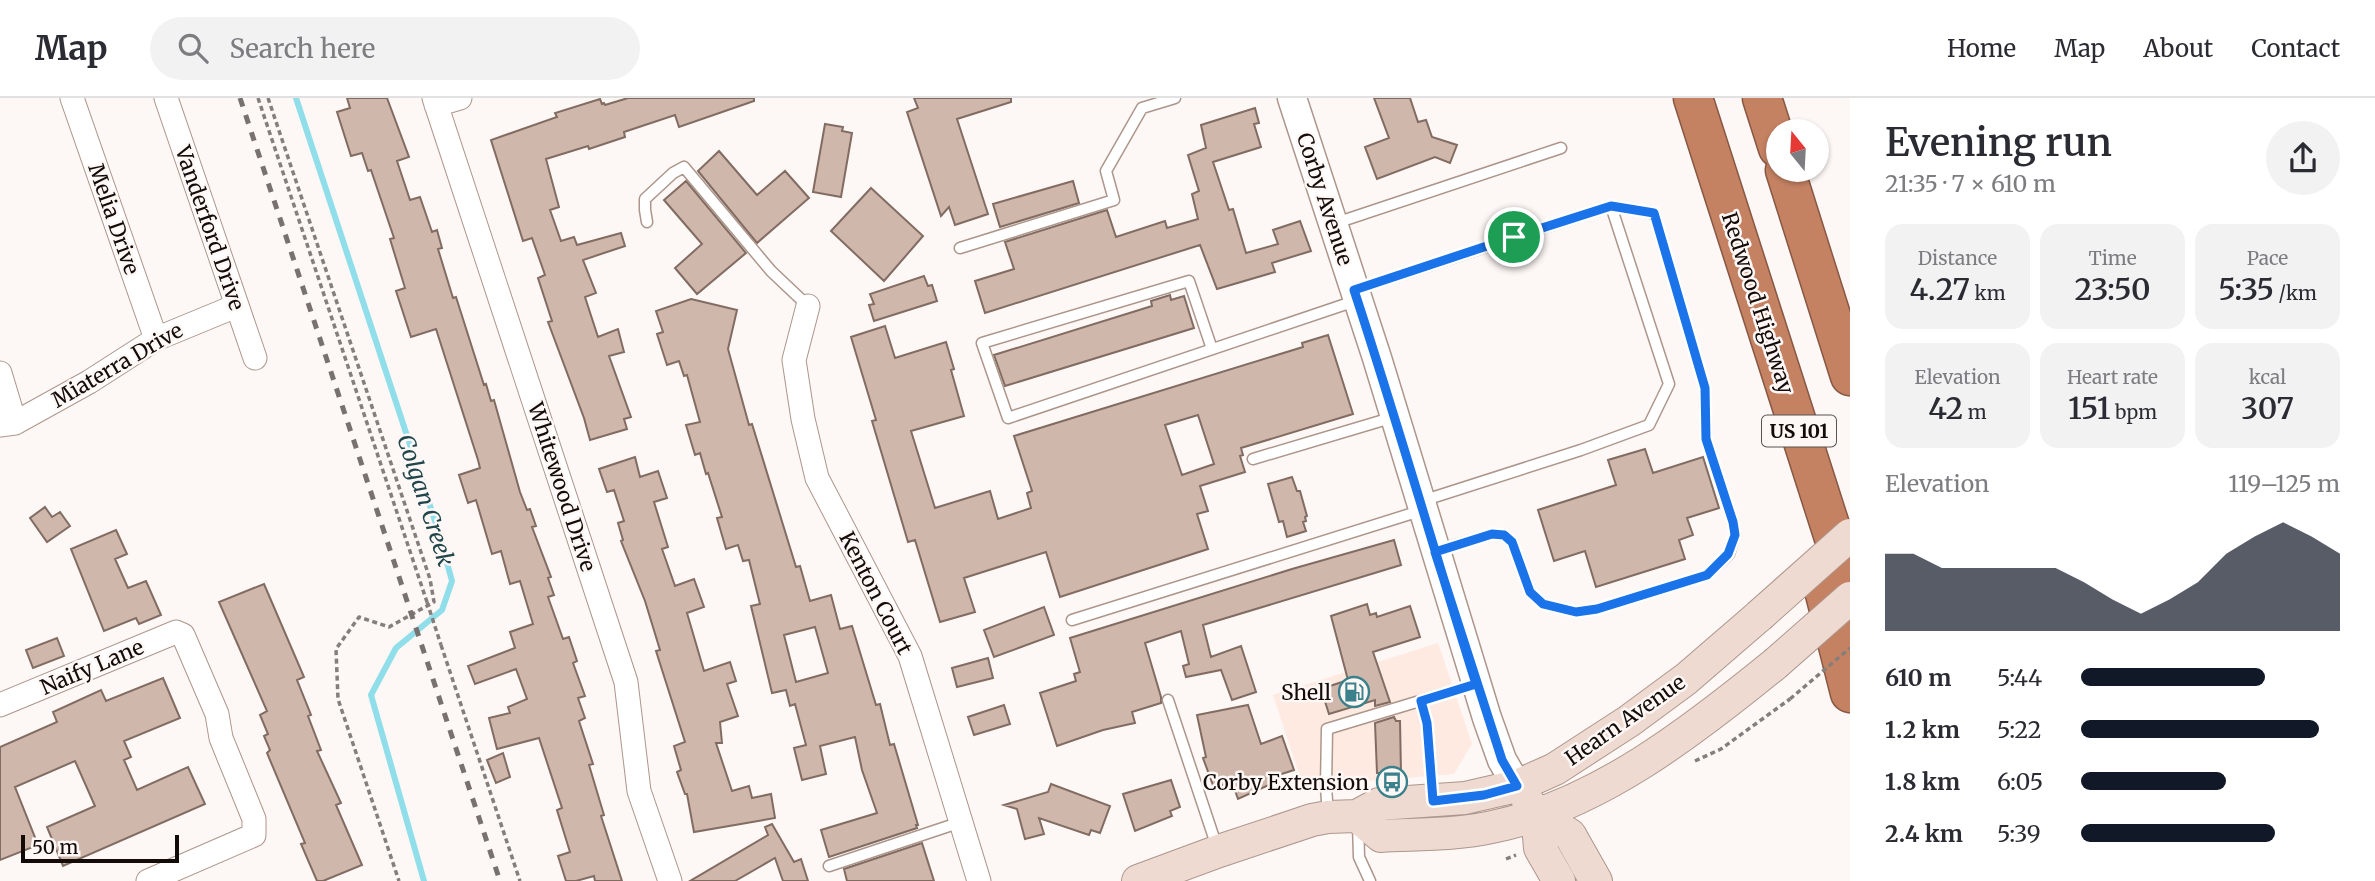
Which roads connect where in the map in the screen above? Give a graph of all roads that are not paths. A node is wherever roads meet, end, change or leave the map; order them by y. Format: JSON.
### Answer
{"nodes":[{"id":1,"x":72,"y":98,"type":"edge"},
{"id":2,"x":166,"y":98,"type":"edge"},
{"id":3,"x":460,"y":98,"type":"edge"},
{"id":4,"x":1175,"y":98,"type":"edge"},
{"id":5,"x":1292,"y":98,"type":"edge"},
{"id":6,"x":1693,"y":98,"type":"edge"},
{"id":7,"x":1762,"y":98,"type":"edge"},
{"id":8,"x":435,"y":102,"type":"edge"},
{"id":9,"x":1769,"y":119,"type":"edge"},
{"id":10,"x":1771,"y":119,"type":"edge"},
{"id":11,"x":1561,"y":148,"type":"dead end"},
{"id":12,"x":1789,"y":182,"type":"edge"},
{"id":13,"x":1798,"y":182,"type":"edge"},
{"id":14,"x":1611,"y":206,"type":"junction"},
{"id":15,"x":648,"y":222,"type":"dead end"},
{"id":16,"x":1333,"y":224,"type":"junction"},
{"id":17,"x":960,"y":248,"type":"dead end"},
{"id":18,"x":1749,"y":274,"type":"junction"},
{"id":19,"x":1356,"y":295,"type":"junction"},
{"id":20,"x":236,"y":306,"type":"junction"},
{"id":21,"x":808,"y":306,"type":"joint"},
{"id":22,"x":1850,"y":308,"type":"edge"},
{"id":23,"x":156,"y":339,"type":"junction"},
{"id":24,"x":1212,"y":349,"type":"junction"},
{"id":25,"x":255,"y":358,"type":"dead end"},
{"id":26,"x":0,"y":373,"type":"edge"},
{"id":27,"x":1850,"y":376,"type":"edge"},
{"id":28,"x":1394,"y":417,"type":"junction"},
{"id":29,"x":7,"y":424,"type":"edge"},
{"id":30,"x":1253,"y":459,"type":"dead end"},
{"id":31,"x":1422,"y":506,"type":"junction"},
{"id":32,"x":1850,"y":535,"type":"edge"},
{"id":33,"x":1435,"y":552,"type":"junction"},
{"id":34,"x":1850,"y":588,"type":"edge"},
{"id":35,"x":1850,"y":598,"type":"edge"},
{"id":36,"x":1072,"y":620,"type":"dead end"},
{"id":37,"x":1476,"y":684,"type":"junction"},
{"id":38,"x":1850,"y":693,"type":"edge"},
{"id":39,"x":1168,"y":700,"type":"dead end"},
{"id":40,"x":1421,"y":701,"type":"junction"},
{"id":41,"x":0,"y":705,"type":"edge"},
{"id":42,"x":1517,"y":786,"type":"junction"},
{"id":43,"x":1433,"y":801,"type":"junction"},
{"id":44,"x":1537,"y":814,"type":"junction"},
{"id":45,"x":1343,"y":816,"type":"junction"},
{"id":46,"x":961,"y":822,"type":"junction"},
{"id":47,"x":1219,"y":851,"type":"junction"},
{"id":48,"x":829,"y":866,"type":"dead end"},
{"id":49,"x":148,"y":881,"type":"edge"},
{"id":50,"x":670,"y":881,"type":"edge"},
{"id":51,"x":979,"y":881,"type":"edge"},
{"id":52,"x":1138,"y":881,"type":"edge"},
{"id":53,"x":1370,"y":881,"type":"edge"},
{"id":54,"x":1559,"y":881,"type":"edge"},
{"id":55,"x":1596,"y":881,"type":"edge"}],
"edges":[{"from":1,"to":23,"type":"street","name":"Melia Drive"},
{"from":2,"to":20,"type":"street","name":"Vanderford Drive"},
{"from":3,"to":8,"type":"street"},
{"from":4,"to":17,"type":"lane"},
{"from":5,"to":16,"type":"street","name":"Corby Avenue"},
{"from":6,"to":18,"type":"highway","name":"Redwood Highway","number":"US 101"},
{"from":7,"to":9,"type":"highway"},
{"from":7,"to":10,"type":"highway"},
{"from":8,"to":50,"type":"street","name":"Whitewood Drive"},
{"from":11,"to":16,"type":"lane"},
{"from":12,"to":27,"type":"highway"},
{"from":13,"to":22,"type":"highway"},
{"from":14,"to":19,"type":"lane"},
{"from":14,"to":31,"type":"lane"},
{"from":14,"to":33,"type":"lane"},
{"from":15,"to":21,"type":"lane"},
{"from":16,"to":19,"type":"street","name":"Corby Avenue"},
{"from":18,"to":34,"type":"highway","name":"Redwood Highway","number":"US 101"},
{"from":18,"to":38,"type":"highway"},
{"from":19,"to":24,"type":"lane"},
{"from":19,"to":28,"type":"street","name":"Corby Avenue"},
{"from":20,"to":23,"type":"street","name":"Miaterra Drive"},
{"from":20,"to":25,"type":"street","name":"Vanderford Drive"},
{"from":21,"to":46,"type":"street","name":"Kenton Court"},
{"from":23,"to":29,"type":"street","name":"Miaterra Drive"},
{"from":24,"to":24,"type":"lane"},
{"from":26,"to":29,"type":"street"},
{"from":28,"to":30,"type":"lane"},
{"from":28,"to":31,"type":"street","name":"Corby Avenue"},
{"from":31,"to":33,"type":"street","name":"Corby Avenue"},
{"from":31,"to":36,"type":"lane"},
{"from":32,"to":42,"type":"main road","name":"Hearn Avenue","bridge":true},
{"from":33,"to":37,"type":"street","name":"Corby Avenue"},
{"from":35,"to":44,"type":"main road","name":"Hearn Avenue","bridge":true},
{"from":37,"to":40,"type":"lane"},
{"from":37,"to":42,"type":"street","name":"Corby Avenue"},
{"from":39,"to":47,"type":"lane"},
{"from":40,"to":43,"type":"lane"},
{"from":40,"to":45,"type":"lane"},
{"from":41,"to":49,"type":"street","name":"Naify Lane"},
{"from":42,"to":43,"type":"main road","name":"Hearn Avenue"},
{"from":42,"to":44,"type":"main road","name":"Corby Avenue"},
{"from":43,"to":45,"type":"main road","name":"Hearn Avenue"},
{"from":44,"to":45,"type":"main road","name":"Hearn Avenue"},
{"from":44,"to":54,"type":"main road","name":"Corby Avenue"},
{"from":44,"to":55,"type":"main road","name":"Corby Avenue"},
{"from":45,"to":47,"type":"main road","name":"Hearn Avenue"},
{"from":45,"to":53,"type":"lane"},
{"from":46,"to":48,"type":"lane"},
{"from":46,"to":51,"type":"street","name":"Kenton Court"},
{"from":47,"to":52,"type":"main road","name":"Hearn Avenue"}]}
